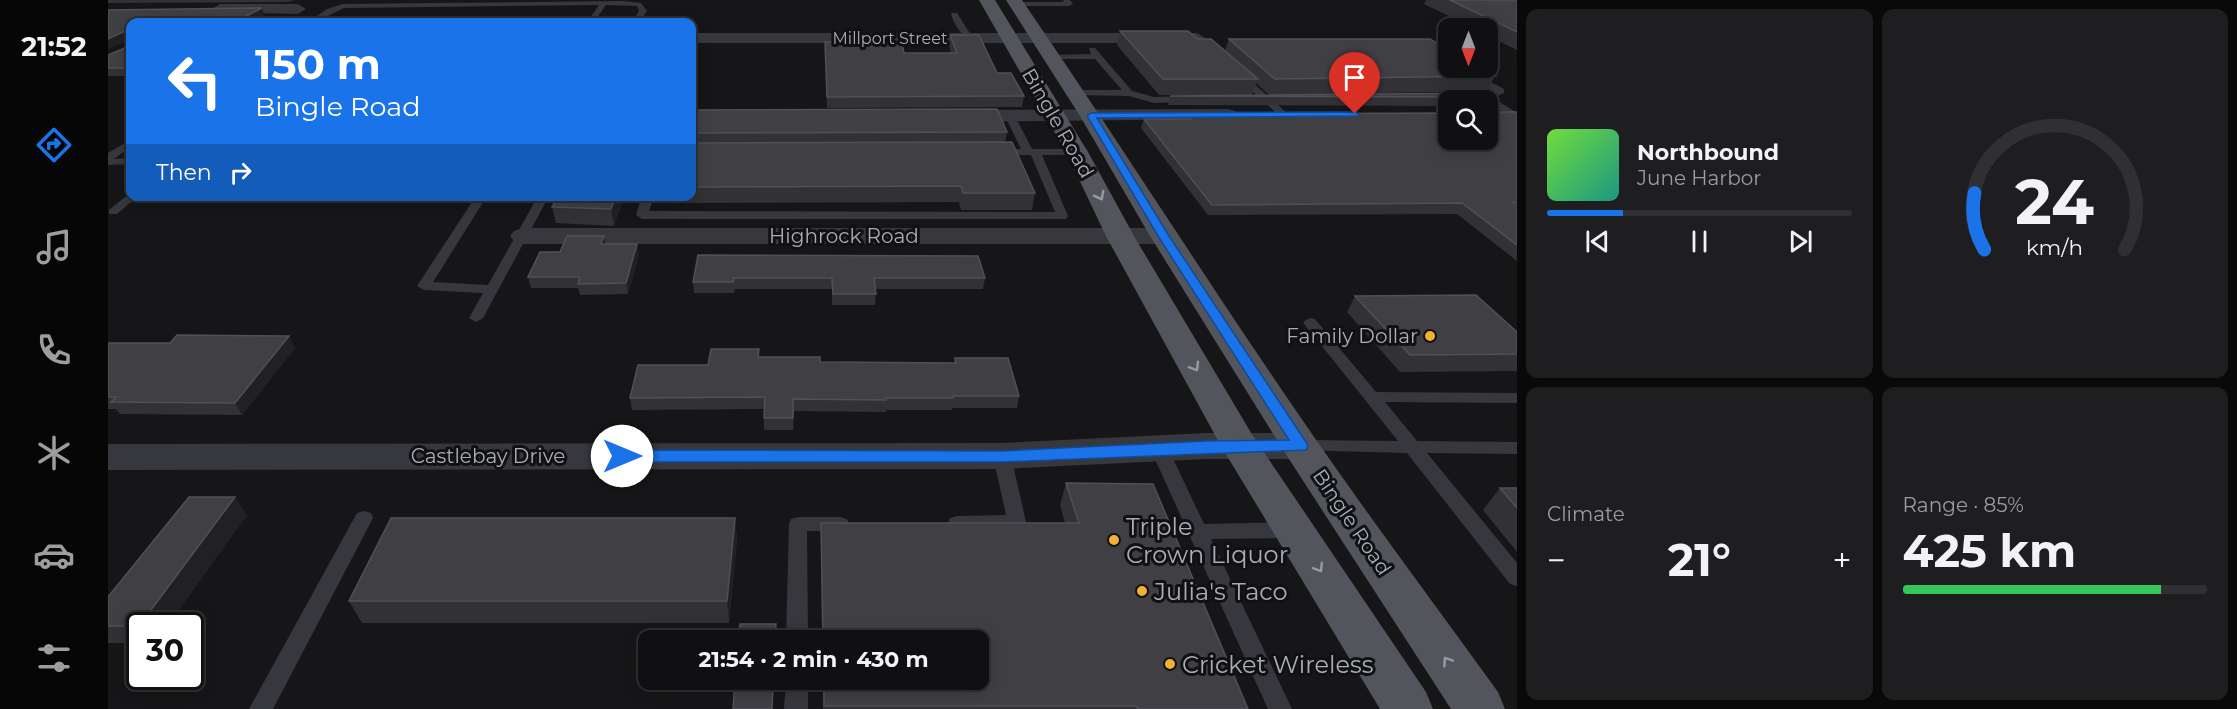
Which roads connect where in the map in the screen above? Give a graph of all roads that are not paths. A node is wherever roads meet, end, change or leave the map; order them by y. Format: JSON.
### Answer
{"nodes":[{"id":1,"x":1066,"y":0,"type":"edge"},
{"id":2,"x":1006,"y":1,"type":"edge"},
{"id":3,"x":603,"y":4,"type":"junction"},
{"id":4,"x":202,"y":9,"type":"edge"},
{"id":5,"x":298,"y":9,"type":"dead end"},
{"id":6,"x":954,"y":15,"type":"dead end"},
{"id":7,"x":318,"y":18,"type":"edge"},
{"id":8,"x":594,"y":18,"type":"edge"},
{"id":9,"x":638,"y":18,"type":"edge"},
{"id":10,"x":696,"y":38,"type":"edge"},
{"id":11,"x":974,"y":39,"type":"junction"},
{"id":12,"x":1200,"y":40,"type":"edge"},
{"id":13,"x":1033,"y":45,"type":"junction"},
{"id":14,"x":1232,"y":69,"type":"edge"},
{"id":15,"x":1477,"y":78,"type":"edge"},
{"id":16,"x":1129,"y":93,"type":"junction"},
{"id":17,"x":1498,"y":94,"type":"edge"},
{"id":18,"x":1199,"y":99,"type":"edge"},
{"id":19,"x":1254,"y":99,"type":"edge"},
{"id":20,"x":1266,"y":99,"type":"junction"},
{"id":21,"x":1281,"y":107,"type":"junction"},
{"id":22,"x":1074,"y":108,"type":"junction"},
{"id":23,"x":1498,"y":109,"type":"edge"},
{"id":24,"x":1514,"y":113,"type":"edge"},
{"id":25,"x":1308,"y":115,"type":"edge"},
{"id":26,"x":939,"y":116,"type":"edge"},
{"id":27,"x":1010,"y":116,"type":"junction"},
{"id":28,"x":126,"y":146,"type":"edge"},
{"id":29,"x":982,"y":152,"type":"edge"},
{"id":30,"x":1032,"y":152,"type":"junction"},
{"id":31,"x":1077,"y":152,"type":"junction"},
{"id":32,"x":108,"y":160,"type":"edge"},
{"id":33,"x":126,"y":161,"type":"edge"},
{"id":34,"x":127,"y":201,"type":"edge"},
{"id":35,"x":479,"y":201,"type":"edge"},
{"id":36,"x":541,"y":201,"type":"edge"},
{"id":37,"x":647,"y":201,"type":"edge"},
{"id":38,"x":110,"y":214,"type":"edge"},
{"id":39,"x":641,"y":226,"type":"junction"},
{"id":40,"x":817,"y":226,"type":"junction"},
{"id":41,"x":523,"y":236,"type":"junction"},
{"id":42,"x":1120,"y":236,"type":"junction"},
{"id":43,"x":1164,"y":236,"type":"junction"},
{"id":44,"x":492,"y":290,"type":"junction"},
{"id":45,"x":476,"y":318,"type":"dead end"},
{"id":46,"x":1310,"y":322,"type":"dead end"},
{"id":47,"x":1372,"y":397,"type":"junction"},
{"id":48,"x":1517,"y":398,"type":"edge"},
{"id":49,"x":1240,"y":446,"type":"junction"},
{"id":50,"x":1300,"y":446,"type":"junction"},
{"id":51,"x":1412,"y":446,"type":"junction"},
{"id":52,"x":1159,"y":448,"type":"junction"},
{"id":53,"x":1517,"y":448,"type":"edge"},
{"id":54,"x":1002,"y":456,"type":"junction"},
{"id":55,"x":108,"y":457,"type":"edge"},
{"id":56,"x":364,"y":518,"type":"dead end"},
{"id":57,"x":936,"y":523,"type":"edge"},
{"id":58,"x":855,"y":524,"type":"edge"},
{"id":59,"x":1295,"y":530,"type":"junction"},
{"id":60,"x":1198,"y":532,"type":"junction"},
{"id":61,"x":1517,"y":578,"type":"edge"},
{"id":62,"x":797,"y":630,"type":"edge"},
{"id":63,"x":797,"y":690,"type":"edge"},
{"id":64,"x":261,"y":709,"type":"edge"},
{"id":65,"x":796,"y":709,"type":"edge"},
{"id":66,"x":1280,"y":709,"type":"edge"},
{"id":67,"x":1408,"y":709,"type":"edge"},
{"id":68,"x":1480,"y":709,"type":"edge"}],
"edges":[{"from":1,"to":2,"type":"lane"},
{"from":2,"to":13,"type":"main road","name":"Bingle Road"},
{"from":3,"to":7,"type":"lane"},
{"from":3,"to":8,"type":"lane"},
{"from":3,"to":9,"type":"lane"},
{"from":4,"to":5,"type":"street"},
{"from":6,"to":11,"type":"lane"},
{"from":10,"to":11,"type":"street","name":"Millport Street"},
{"from":11,"to":13,"type":"street","name":"Millport Street"},
{"from":12,"to":13,"type":"street","name":"Millport Street"},
{"from":13,"to":16,"type":"lane"},
{"from":13,"to":22,"type":"main road","name":"Bingle Road"},
{"from":13,"to":22,"type":"main road","name":"Bingle Road"},
{"from":14,"to":20,"type":"lane"},
{"from":15,"to":17,"type":"lane"},
{"from":16,"to":18,"type":"lane"},
{"from":16,"to":22,"type":"lane"},
{"from":19,"to":20,"type":"lane"},
{"from":20,"to":21,"type":"lane"},
{"from":20,"to":21,"type":"lane"},
{"from":21,"to":22,"type":"street"},
{"from":21,"to":25,"type":"street"},
{"from":22,"to":27,"type":"street"},
{"from":22,"to":31,"type":"main road","name":"Bingle Road"},
{"from":22,"to":43,"type":"main road","name":"Bingle Road"},
{"from":23,"to":24,"type":"street"},
{"from":26,"to":27,"type":"street"},
{"from":27,"to":30,"type":"lane"},
{"from":28,"to":32,"type":"lane"},
{"from":29,"to":30,"type":"lane"},
{"from":30,"to":31,"type":"lane"},
{"from":30,"to":40,"type":"lane"},
{"from":31,"to":42,"type":"main road","name":"Bingle Road","one_way":true},
{"from":32,"to":33,"type":"lane"},
{"from":34,"to":38,"type":"lane"},
{"from":35,"to":44,"type":"lane"},
{"from":36,"to":41,"type":"lane"},
{"from":37,"to":39,"type":"lane"},
{"from":39,"to":40,"type":"street","name":"Highrock Road"},
{"from":39,"to":41,"type":"street","name":"Highrock Road"},
{"from":40,"to":42,"type":"street","name":"Highrock Road"},
{"from":41,"to":44,"type":"lane"},
{"from":42,"to":43,"type":"street","name":"Highrock Road"},
{"from":42,"to":49,"type":"main road","name":"Bingle Road","one_way":true},
{"from":43,"to":50,"type":"main road","name":"Bingle Road"},
{"from":44,"to":45,"type":"lane"},
{"from":46,"to":47,"type":"lane"},
{"from":47,"to":48,"type":"lane"},
{"from":47,"to":51,"type":"lane"},
{"from":49,"to":50,"type":"street","name":"Castlebay Drive"},
{"from":49,"to":52,"type":"street","name":"Castlebay Drive"},
{"from":49,"to":59,"type":"main road","name":"Bingle Road"},
{"from":50,"to":51,"type":"lane"},
{"from":68,"to":50,"type":"main road","name":"Bingle Road","one_way":true},
{"from":51,"to":53,"type":"lane"},
{"from":51,"to":61,"type":"lane"},
{"from":52,"to":54,"type":"street","name":"Castlebay Drive"},
{"from":52,"to":60,"type":"lane"},
{"from":54,"to":55,"type":"street","name":"Castlebay Drive"},
{"from":54,"to":57,"type":"lane"},
{"from":56,"to":64,"type":"lane"},
{"from":58,"to":62,"type":"lane"},
{"from":59,"to":60,"type":"lane"},
{"from":59,"to":67,"type":"main road","name":"Bingle Road","one_way":true},
{"from":60,"to":66,"type":"lane"},
{"from":63,"to":65,"type":"lane"}]}
